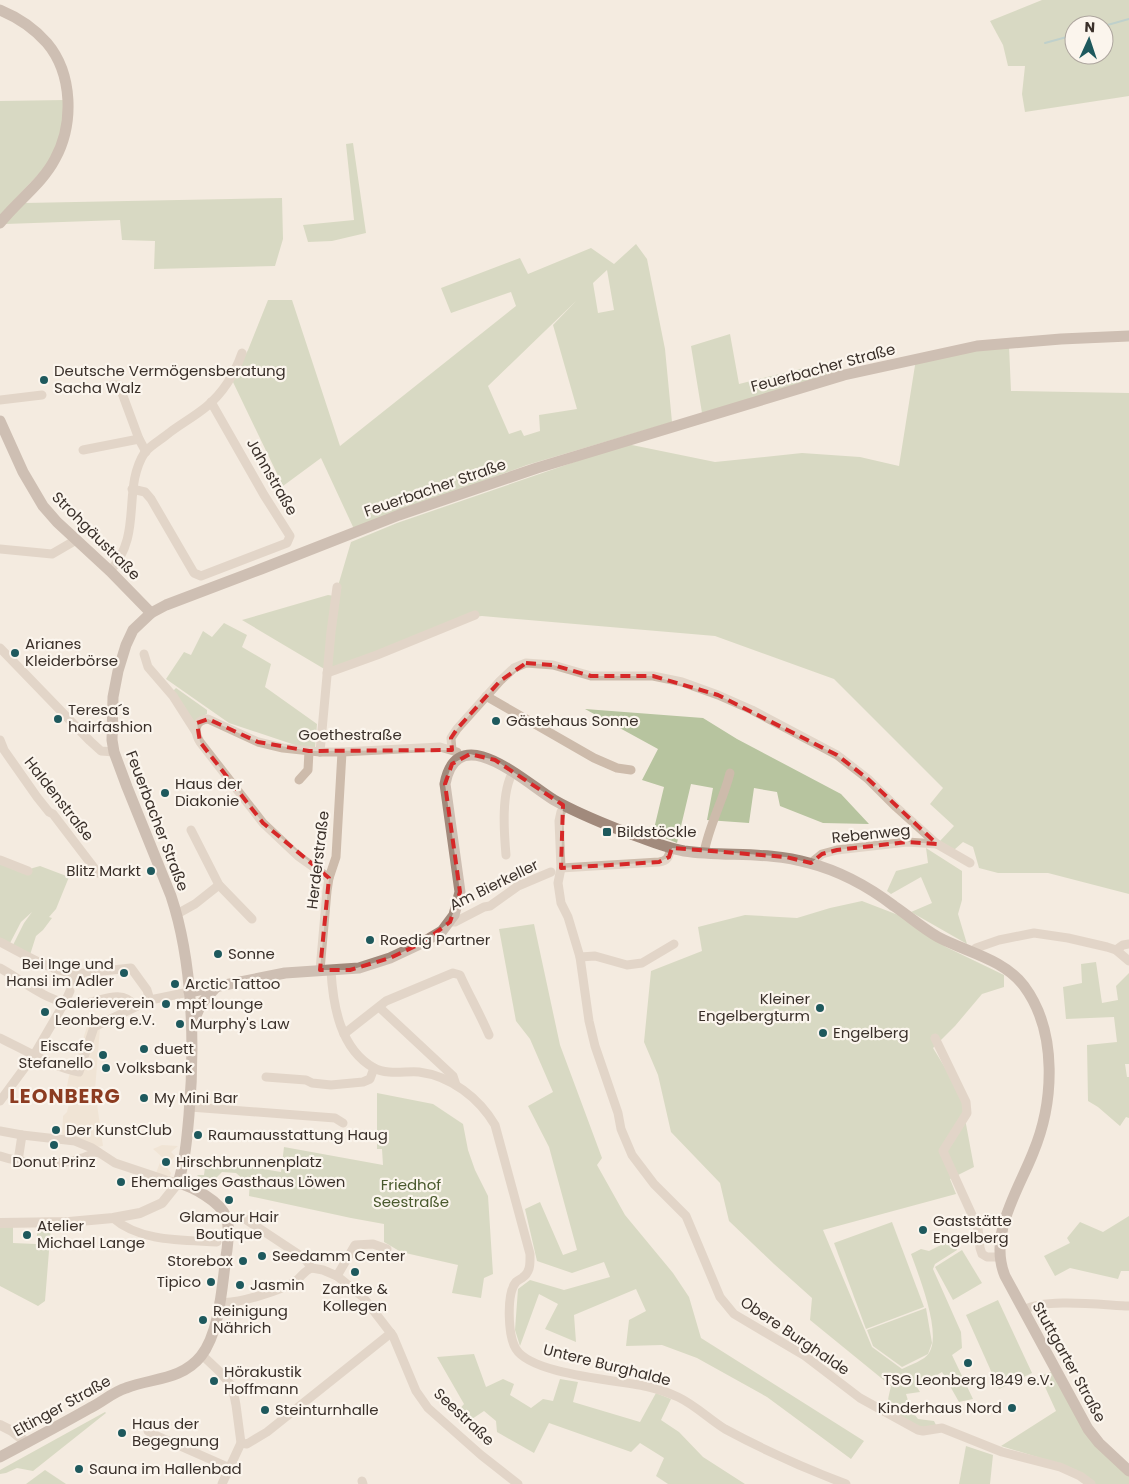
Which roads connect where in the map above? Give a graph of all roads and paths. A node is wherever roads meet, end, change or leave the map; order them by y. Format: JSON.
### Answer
{"nodes":[{"id":1,"x":0,"y":10,"type":"edge"},
{"id":2,"x":0,"y":223,"type":"edge"},
{"id":3,"x":1129,"y":336,"type":"edge"},
{"id":4,"x":242,"y":353,"type":"dead end"},
{"id":5,"x":112,"y":385,"type":"dead end"},
{"id":6,"x":42,"y":395,"type":"dead end"},
{"id":7,"x":0,"y":400,"type":"edge"},
{"id":8,"x":211,"y":402,"type":"junction"},
{"id":9,"x":0,"y":421,"type":"edge"},
{"id":10,"x":139,"y":439,"type":"junction"},
{"id":11,"x":83,"y":450,"type":"dead end"},
{"id":12,"x":146,"y":452,"type":"junction"},
{"id":13,"x":132,"y":489,"type":"junction"},
{"id":14,"x":76,"y":540,"type":"junction"},
{"id":15,"x":0,"y":549,"type":"edge"},
{"id":16,"x":110,"y":571,"type":"junction"},
{"id":17,"x":337,"y":587,"type":"dead end"},
{"id":18,"x":151,"y":613,"type":"junction"},
{"id":19,"x":475,"y":615,"type":"dead end"},
{"id":20,"x":0,"y":648,"type":"edge"},
{"id":21,"x":144,"y":654,"type":"dead end"},
{"id":22,"x":327,"y":673,"type":"junction"},
{"id":23,"x":486,"y":696,"type":"junction"},
{"id":24,"x":197,"y":735,"type":"junction"},
{"id":25,"x":0,"y":740,"type":"edge"},
{"id":26,"x":452,"y":750,"type":"junction"},
{"id":27,"x":309,"y":751,"type":"junction"},
{"id":28,"x":114,"y":752,"type":"junction"},
{"id":29,"x":320,"y":752,"type":"junction"},
{"id":30,"x":342,"y":752,"type":"junction"},
{"id":31,"x":464,"y":756,"type":"junction"},
{"id":32,"x":631,"y":770,"type":"dead end"},
{"id":33,"x":513,"y":772,"type":"junction"},
{"id":34,"x":730,"y":773,"type":"dead end"},
{"id":35,"x":299,"y":780,"type":"dead end"},
{"id":36,"x":565,"y":806,"type":"junction"},
{"id":37,"x":191,"y":830,"type":"dead end"},
{"id":38,"x":937,"y":844,"type":"junction"},
{"id":39,"x":672,"y":848,"type":"junction"},
{"id":40,"x":704,"y":853,"type":"junction"},
{"id":41,"x":506,"y":855,"type":"dead end"},
{"id":42,"x":0,"y":860,"type":"edge"},
{"id":43,"x":811,"y":863,"type":"junction"},
{"id":44,"x":970,"y":863,"type":"dead end"},
{"id":45,"x":561,"y":868,"type":"junction"},
{"id":46,"x":28,"y":871,"type":"dead end"},
{"id":47,"x":551,"y":872,"type":"dead end"},
{"id":48,"x":98,"y":874,"type":"dead end"},
{"id":49,"x":329,"y":878,"type":"junction"},
{"id":50,"x":219,"y":885,"type":"junction"},
{"id":51,"x":177,"y":914,"type":"junction"},
{"id":52,"x":252,"y":919,"type":"dead end"},
{"id":53,"x":450,"y":922,"type":"junction"},
{"id":54,"x":0,"y":942,"type":"edge"},
{"id":55,"x":674,"y":944,"type":"dead end"},
{"id":56,"x":1129,"y":944,"type":"edge"},
{"id":57,"x":1116,"y":950,"type":"junction"},
{"id":58,"x":972,"y":952,"type":"junction"},
{"id":59,"x":580,"y":957,"type":"junction"},
{"id":60,"x":1129,"y":961,"type":"edge"},
{"id":61,"x":0,"y":968,"type":"edge"},
{"id":62,"x":326,"y":970,"type":"junction"},
{"id":63,"x":72,"y":979,"type":"junction"},
{"id":64,"x":216,"y":987,"type":"junction"},
{"id":65,"x":188,"y":992,"type":"junction"},
{"id":66,"x":150,"y":1000,"type":"junction"},
{"id":67,"x":64,"y":1004,"type":"junction"},
{"id":68,"x":136,"y":1006,"type":"junction"},
{"id":69,"x":379,"y":1007,"type":"junction"},
{"id":70,"x":192,"y":1027,"type":"junction"},
{"id":71,"x":344,"y":1034,"type":"junction"},
{"id":72,"x":489,"y":1035,"type":"dead end"},
{"id":73,"x":0,"y":1038,"type":"edge"},
{"id":74,"x":935,"y":1038,"type":"dead end"},
{"id":75,"x":34,"y":1055,"type":"junction"},
{"id":76,"x":374,"y":1068,"type":"junction"},
{"id":77,"x":266,"y":1077,"type":"dead end"},
{"id":78,"x":456,"y":1084,"type":"junction"},
{"id":79,"x":0,"y":1101,"type":"edge"},
{"id":80,"x":190,"y":1107,"type":"junction"},
{"id":81,"x":343,"y":1123,"type":"dead end"},
{"id":82,"x":0,"y":1130,"type":"edge"},
{"id":83,"x":22,"y":1135,"type":"junction"},
{"id":84,"x":98,"y":1152,"type":"junction"},
{"id":85,"x":0,"y":1156,"type":"edge"},
{"id":86,"x":18,"y":1160,"type":"junction"},
{"id":87,"x":178,"y":1183,"type":"junction"},
{"id":88,"x":113,"y":1218,"type":"junction"},
{"id":89,"x":227,"y":1218,"type":"junction"},
{"id":90,"x":0,"y":1222,"type":"edge"},
{"id":91,"x":217,"y":1242,"type":"dead end"},
{"id":92,"x":387,"y":1248,"type":"dead end"},
{"id":93,"x":999,"y":1257,"type":"junction"},
{"id":94,"x":312,"y":1268,"type":"junction"},
{"id":95,"x":337,"y":1276,"type":"junction"},
{"id":96,"x":219,"y":1302,"type":"junction"},
{"id":97,"x":1129,"y":1306,"type":"edge"},
{"id":98,"x":1024,"y":1310,"type":"junction"},
{"id":99,"x":390,"y":1333,"type":"junction"},
{"id":100,"x":202,"y":1355,"type":"junction"},
{"id":101,"x":0,"y":1425,"type":"edge"},
{"id":102,"x":148,"y":1431,"type":"dead end"},
{"id":103,"x":27,"y":1443,"type":"junction"},
{"id":104,"x":241,"y":1443,"type":"junction"},
{"id":105,"x":0,"y":1458,"type":"edge"},
{"id":106,"x":230,"y":1468,"type":"junction"},
{"id":107,"x":1129,"y":1471,"type":"edge"},
{"id":108,"x":513,"y":1482,"type":"edge"},
{"id":109,"x":222,"y":1484,"type":"edge"},
{"id":110,"x":846,"y":1484,"type":"edge"},
{"id":111,"x":1091,"y":1484,"type":"edge"}],
"edges":[{"from":1,"to":2,"type":"main road"},
{"from":3,"to":18,"type":"main road","name":"Feuerbacher Straße"},
{"from":4,"to":8,"type":"street"},
{"from":5,"to":10,"type":"street"},
{"from":6,"to":7,"type":"street"},
{"from":8,"to":12,"type":"street"},
{"from":8,"to":13,"type":"street","name":"Jahnstraße"},
{"from":9,"to":14,"type":"main road","name":"Strohgäustraße"},
{"from":10,"to":11,"type":"street"},
{"from":10,"to":12,"type":"street"},
{"from":12,"to":13,"type":"street"},
{"from":13,"to":16,"type":"street"},
{"from":14,"to":15,"type":"street"},
{"from":14,"to":16,"type":"main road","name":"Strohgäustraße"},
{"from":16,"to":18,"type":"main road","name":"Strohgäustraße"},
{"from":17,"to":22,"type":"street"},
{"from":18,"to":28,"type":"main road","name":"Feuerbacher Straße"},
{"from":19,"to":22,"type":"street"},
{"from":20,"to":28,"type":"street"},
{"from":21,"to":24,"type":"street"},
{"from":22,"to":29,"type":"street"},
{"from":23,"to":26,"type":"street"},
{"from":23,"to":32,"type":"street"},
{"from":23,"to":38,"type":"street"},
{"from":24,"to":27,"type":"street","name":"Goethestraße"},
{"from":24,"to":49,"type":"street"},
{"from":25,"to":48,"type":"street","name":"Haldenstraße"},
{"from":26,"to":30,"type":"street","name":"Goethestraße"},
{"from":26,"to":31,"type":"street","name":"Goethestraße"},
{"from":27,"to":29,"type":"street","name":"Goethestraße"},
{"from":27,"to":35,"type":"street"},
{"from":28,"to":51,"type":"main road","name":"Feuerbacher Straße"},
{"from":29,"to":30,"type":"street","name":"Goethestraße"},
{"from":30,"to":49,"type":"street","name":"Herderstraße"},
{"from":31,"to":33,"type":"main road","name":"Stuttgarter Straße"},
{"from":31,"to":53,"type":"main road"},
{"from":33,"to":36,"type":"main road","name":"Stuttgarter Straße"},
{"from":33,"to":41,"type":"street"},
{"from":34,"to":40,"type":"street"},
{"from":36,"to":39,"type":"main road","name":"Stuttgarter Straße"},
{"from":36,"to":45,"type":"street","name":"Obere Burghalde"},
{"from":37,"to":50,"type":"street"},
{"from":38,"to":43,"type":"street","name":"Rebenweg"},
{"from":38,"to":44,"type":"street"},
{"from":39,"to":40,"type":"main road","name":"Stuttgarter Straße"},
{"from":39,"to":45,"type":"street","name":"Am Bierkeller"},
{"from":40,"to":43,"type":"main road","name":"Stuttgarter Straße"},
{"from":42,"to":46,"type":"street"},
{"from":43,"to":58,"type":"main road","name":"Stuttgarter Straße"},
{"from":45,"to":59,"type":"street","name":"Obere Burghalde"},
{"from":47,"to":53,"type":"street","name":"Am Bierkeller"},
{"from":49,"to":62,"type":"street","name":"Herderstraße"},
{"from":50,"to":51,"type":"street"},
{"from":50,"to":52,"type":"street"},
{"from":51,"to":65,"type":"main road","name":"Feuerbacher Straße"},
{"from":53,"to":62,"type":"main road"},
{"from":54,"to":63,"type":"street"},
{"from":55,"to":59,"type":"street"},
{"from":56,"to":57,"type":"street"},
{"from":57,"to":58,"type":"street"},
{"from":57,"to":60,"type":"street"},
{"from":58,"to":93,"type":"main road","name":"Stuttgarter Straße"},
{"from":59,"to":111,"type":"street","name":"Obere Burghalde"},
{"from":61,"to":67,"type":"street"},
{"from":62,"to":64,"type":"main road"},
{"from":62,"to":71,"type":"street"},
{"from":63,"to":66,"type":"street"},
{"from":63,"to":67,"type":"street"},
{"from":64,"to":65,"type":"main road"},
{"from":64,"to":70,"type":"main road"},
{"from":65,"to":66,"type":"street"},
{"from":65,"to":70,"type":"main road","name":"Feuerbacher Straße"},
{"from":66,"to":68,"type":"street"},
{"from":67,"to":68,"type":"street"},
{"from":67,"to":75,"type":"street"},
{"from":68,"to":75,"type":"street"},
{"from":69,"to":71,"type":"street"},
{"from":69,"to":72,"type":"street"},
{"from":69,"to":78,"type":"street","name":"Untere Burghalde"},
{"from":70,"to":80,"type":"main road"},
{"from":71,"to":76,"type":"street"},
{"from":73,"to":75,"type":"street"},
{"from":74,"to":93,"type":"street"},
{"from":75,"to":79,"type":"street"},
{"from":76,"to":77,"type":"street"},
{"from":76,"to":78,"type":"street","name":"Untere Burghalde"},
{"from":78,"to":110,"type":"street","name":"Untere Burghalde"},
{"from":80,"to":81,"type":"street"},
{"from":80,"to":87,"type":"main road"},
{"from":82,"to":83,"type":"street"},
{"from":83,"to":84,"type":"street"},
{"from":83,"to":86,"type":"street"},
{"from":84,"to":86,"type":"street"},
{"from":84,"to":87,"type":"street"},
{"from":85,"to":86,"type":"street"},
{"from":87,"to":88,"type":"street"},
{"from":87,"to":89,"type":"main road"},
{"from":88,"to":90,"type":"street"},
{"from":88,"to":91,"type":"street"},
{"from":89,"to":94,"type":"street","name":"Seestraße"},
{"from":89,"to":96,"type":"main road","name":"Eltinger Straße"},
{"from":92,"to":95,"type":"street"},
{"from":93,"to":98,"type":"main road","name":"Stuttgarter Straße"},
{"from":94,"to":95,"type":"street","name":"Seestraße"},
{"from":94,"to":96,"type":"street"},
{"from":95,"to":99,"type":"street","name":"Seestraße"},
{"from":96,"to":100,"type":"main road","name":"Eltinger Straße"},
{"from":97,"to":98,"type":"street"},
{"from":98,"to":107,"type":"main road","name":"Stuttgarter Straße"},
{"from":99,"to":104,"type":"street"},
{"from":99,"to":108,"type":"street","name":"Seestraße"},
{"from":100,"to":103,"type":"main road","name":"Eltinger Straße"},
{"from":100,"to":104,"type":"street"},
{"from":101,"to":103,"type":"street"},
{"from":102,"to":106,"type":"street"},
{"from":103,"to":105,"type":"main road","name":"Eltinger Straße"},
{"from":104,"to":106,"type":"street"},
{"from":106,"to":109,"type":"street"}]}
